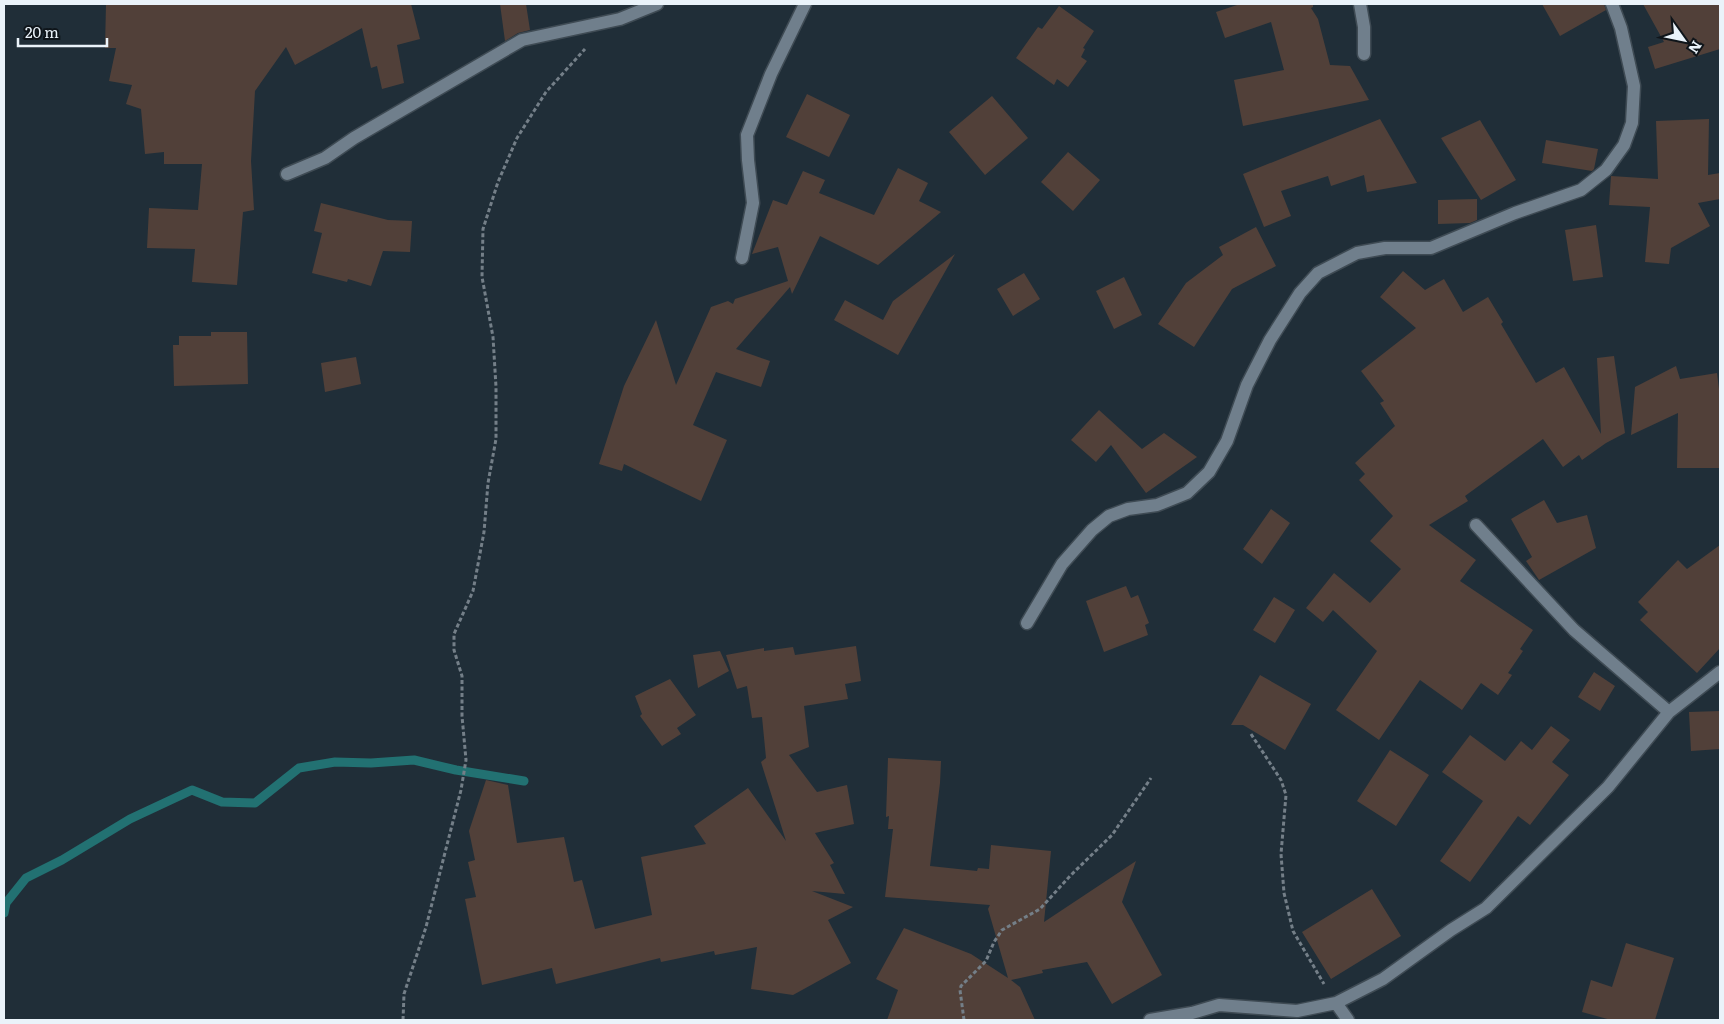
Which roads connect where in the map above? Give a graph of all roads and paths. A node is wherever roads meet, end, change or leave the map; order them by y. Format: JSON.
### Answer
{"nodes":[{"id":1,"x":658,"y":4,"type":"edge"},
{"id":2,"x":805,"y":4,"type":"edge"},
{"id":3,"x":1360,"y":4,"type":"edge"},
{"id":4,"x":1612,"y":4,"type":"edge"},
{"id":5,"x":591,"y":44,"type":"dead end"},
{"id":6,"x":1364,"y":54,"type":"dead end"},
{"id":7,"x":287,"y":174,"type":"dead end"},
{"id":8,"x":742,"y":258,"type":"dead end"},
{"id":9,"x":1476,"y":525,"type":"dead end"},
{"id":10,"x":1027,"y":622,"type":"dead end"},
{"id":11,"x":1720,"y":672,"type":"edge"},
{"id":12,"x":1669,"y":712,"type":"junction"},
{"id":13,"x":1251,"y":734,"type":"dead end"},
{"id":14,"x":1151,"y":778,"type":"dead end"},
{"id":15,"x":1336,"y":1003,"type":"junction"},
{"id":16,"x":403,"y":1020,"type":"edge"},
{"id":17,"x":964,"y":1020,"type":"edge"},
{"id":18,"x":1150,"y":1020,"type":"edge"},
{"id":19,"x":1348,"y":1020,"type":"edge"}],
"edges":[{"from":1,"to":7,"type":"street"},
{"from":2,"to":8,"type":"street"},
{"from":3,"to":6,"type":"street"},
{"from":4,"to":10,"type":"street"},
{"from":5,"to":16,"type":"path"},
{"from":9,"to":12,"type":"street"},
{"from":11,"to":12,"type":"street"},
{"from":12,"to":15,"type":"street"},
{"from":13,"to":15,"type":"path"},
{"from":14,"to":17,"type":"path"},
{"from":15,"to":18,"type":"street"},
{"from":15,"to":19,"type":"street"}]}
